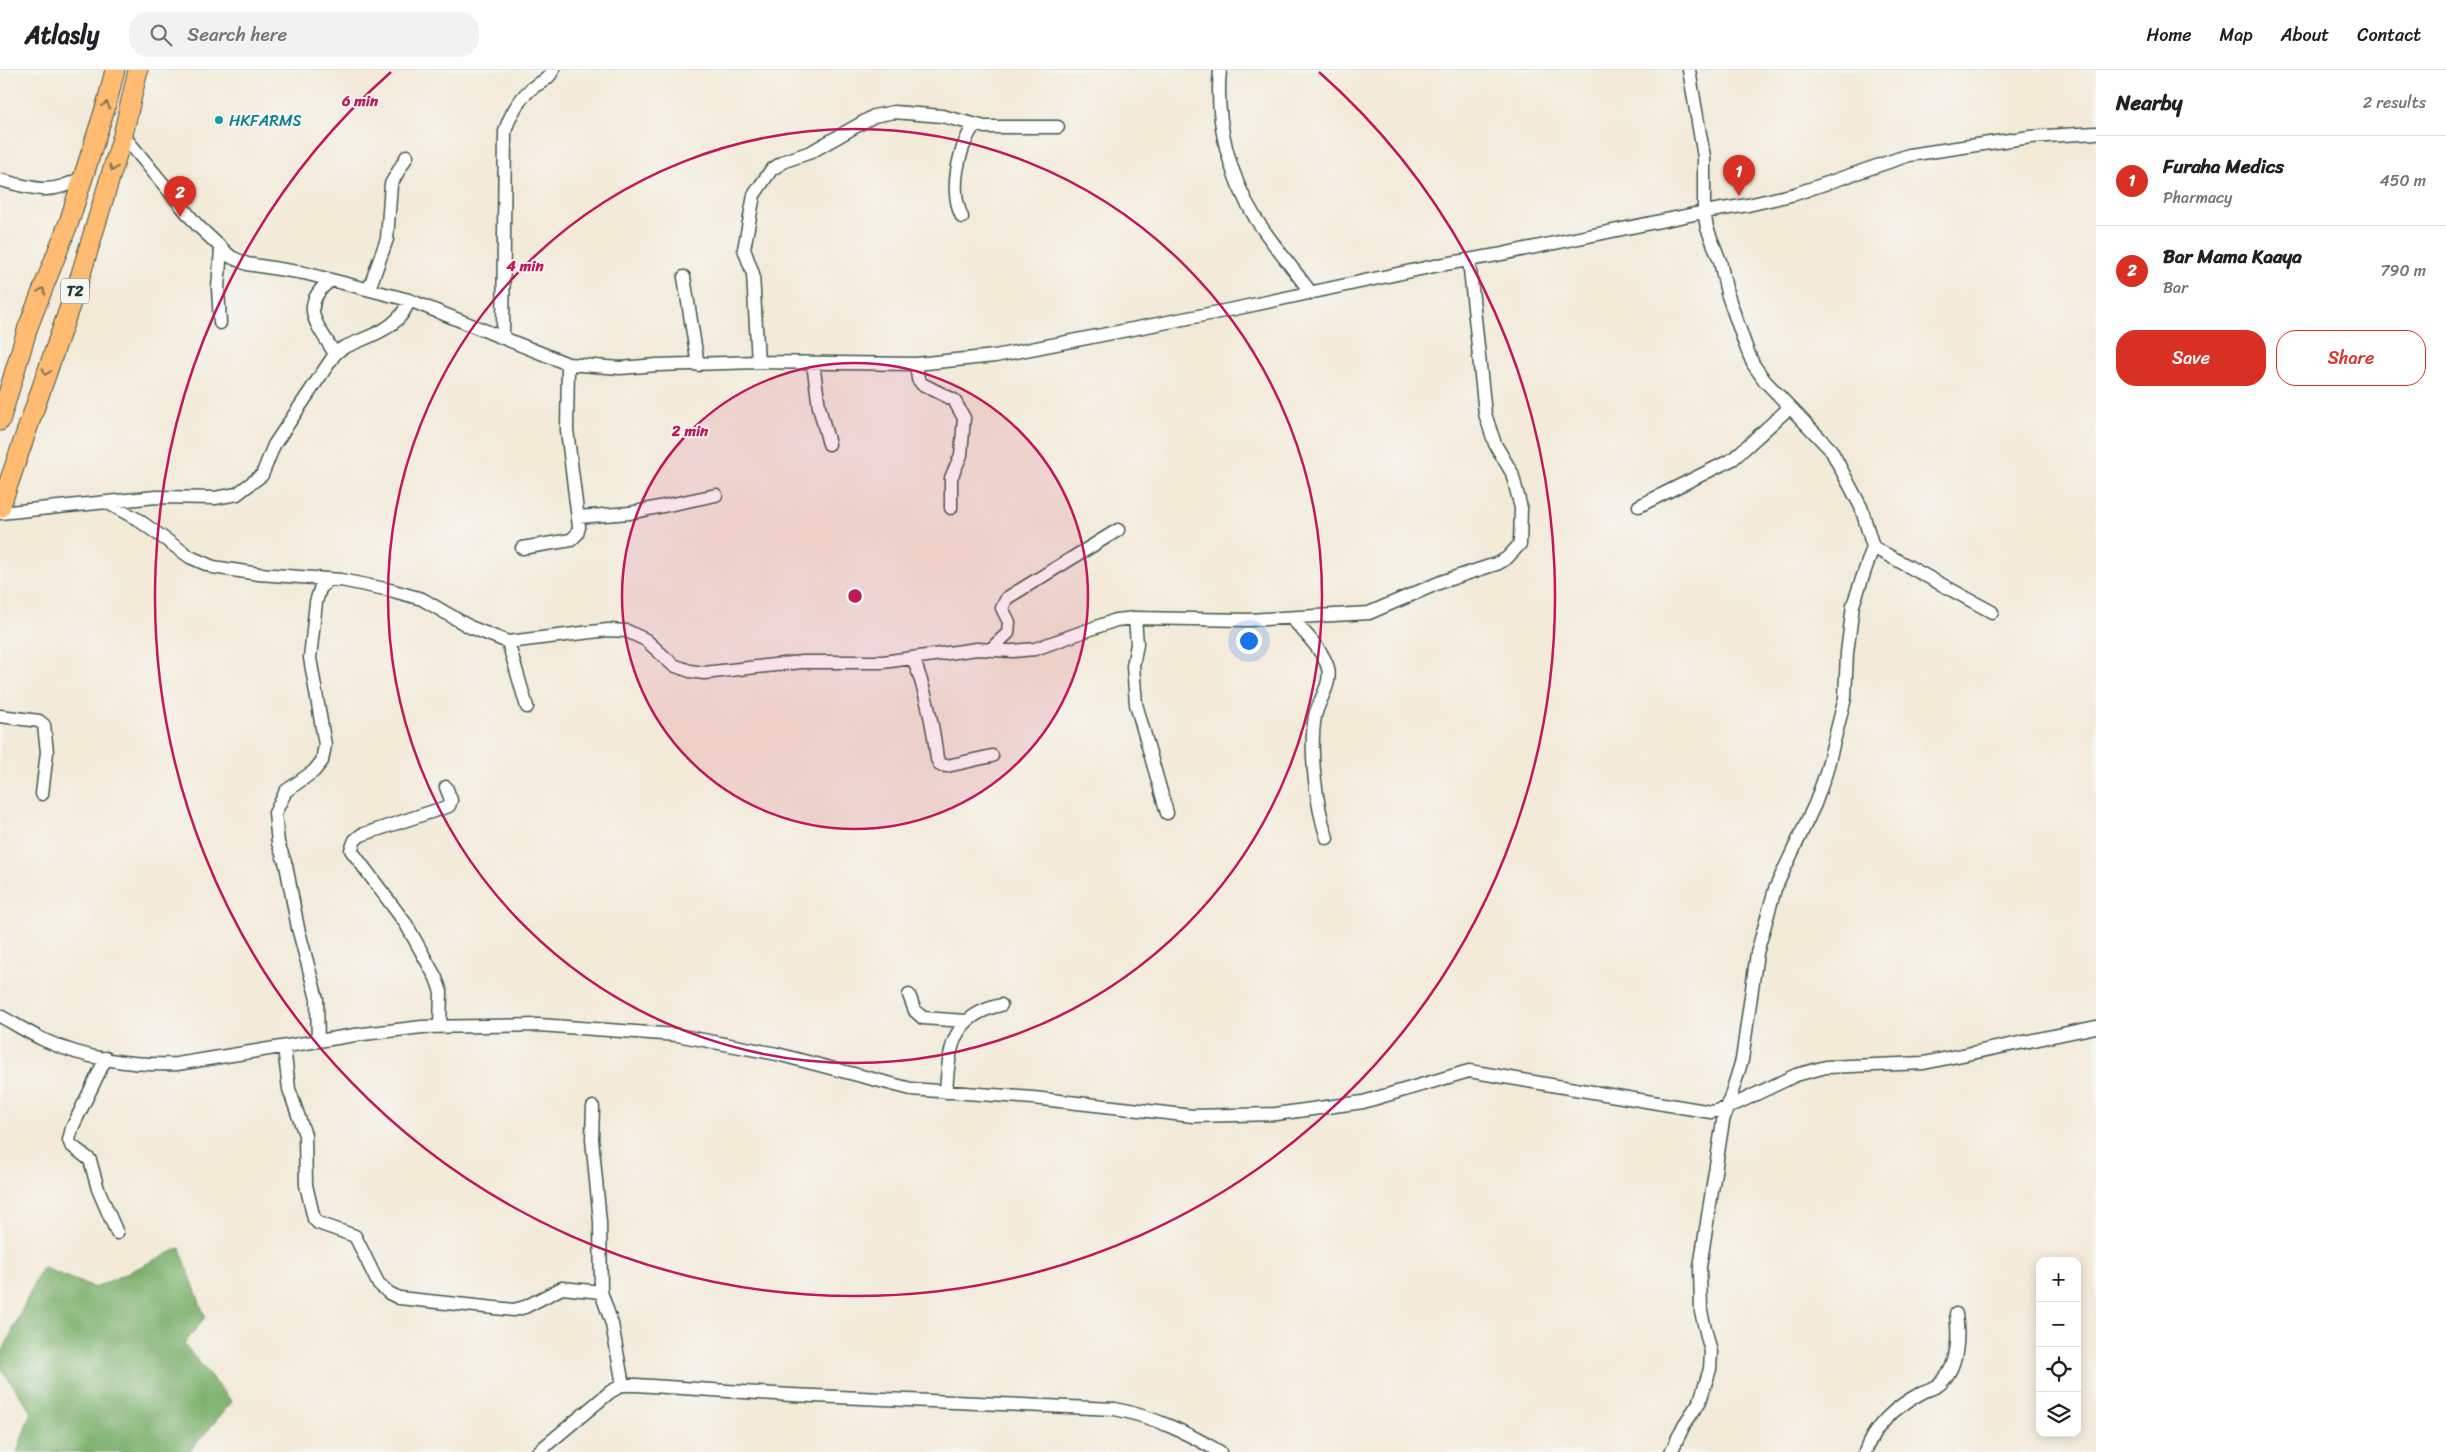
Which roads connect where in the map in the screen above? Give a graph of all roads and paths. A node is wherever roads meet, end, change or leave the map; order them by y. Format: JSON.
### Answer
{"nodes":[{"id":1,"x":115,"y":70,"type":"edge"},
{"id":2,"x":138,"y":70,"type":"edge"},
{"id":3,"x":553,"y":70,"type":"edge"},
{"id":4,"x":1220,"y":70,"type":"edge"},
{"id":5,"x":1689,"y":70,"type":"edge"},
{"id":6,"x":974,"y":126,"type":"junction"},
{"id":7,"x":1058,"y":127,"type":"dead end"},
{"id":8,"x":123,"y":134,"type":"junction"},
{"id":9,"x":2096,"y":134,"type":"edge"},
{"id":10,"x":407,"y":156,"type":"dead end"},
{"id":11,"x":83,"y":177,"type":"junction"},
{"id":12,"x":0,"y":180,"type":"edge"},
{"id":13,"x":1704,"y":212,"type":"junction"},
{"id":14,"x":962,"y":217,"type":"dead end"},
{"id":15,"x":221,"y":249,"type":"junction"},
{"id":16,"x":1469,"y":260,"type":"junction"},
{"id":17,"x":52,"y":266,"type":"junction"},
{"id":18,"x":80,"y":277,"type":"junction"},
{"id":19,"x":684,"y":277,"type":"dead end"},
{"id":20,"x":331,"y":280,"type":"junction"},
{"id":21,"x":369,"y":290,"type":"junction"},
{"id":22,"x":1311,"y":293,"type":"junction"},
{"id":23,"x":409,"y":300,"type":"junction"},
{"id":24,"x":220,"y":322,"type":"dead end"},
{"id":25,"x":28,"y":327,"type":"junction"},
{"id":26,"x":504,"y":337,"type":"junction"},
{"id":27,"x":57,"y":338,"type":"junction"},
{"id":28,"x":335,"y":354,"type":"junction"},
{"id":29,"x":758,"y":362,"type":"junction"},
{"id":30,"x":813,"y":363,"type":"junction"},
{"id":31,"x":568,"y":364,"type":"junction"},
{"id":32,"x":916,"y":364,"type":"junction"},
{"id":33,"x":698,"y":365,"type":"junction"},
{"id":34,"x":1789,"y":408,"type":"junction"},
{"id":35,"x":0,"y":421,"type":"edge"},
{"id":36,"x":829,"y":444,"type":"dead end"},
{"id":37,"x":716,"y":495,"type":"dead end"},
{"id":38,"x":108,"y":503,"type":"junction"},
{"id":39,"x":1639,"y":506,"type":"dead end"},
{"id":40,"x":0,"y":508,"type":"edge"},
{"id":41,"x":950,"y":508,"type":"dead end"},
{"id":42,"x":0,"y":513,"type":"edge"},
{"id":43,"x":578,"y":517,"type":"junction"},
{"id":44,"x":1118,"y":530,"type":"dead end"},
{"id":45,"x":1873,"y":547,"type":"junction"},
{"id":46,"x":522,"y":548,"type":"dead end"},
{"id":47,"x":329,"y":580,"type":"junction"},
{"id":48,"x":1992,"y":612,"type":"dead end"},
{"id":49,"x":1135,"y":618,"type":"junction"},
{"id":50,"x":1292,"y":618,"type":"junction"},
{"id":51,"x":508,"y":642,"type":"junction"},
{"id":52,"x":990,"y":650,"type":"junction"},
{"id":53,"x":913,"y":658,"type":"junction"},
{"id":54,"x":527,"y":707,"type":"dead end"},
{"id":55,"x":0,"y":716,"type":"edge"},
{"id":56,"x":992,"y":756,"type":"dead end"},
{"id":57,"x":446,"y":787,"type":"dead end"},
{"id":58,"x":42,"y":794,"type":"dead end"},
{"id":59,"x":1167,"y":813,"type":"dead end"},
{"id":60,"x":1327,"y":838,"type":"dead end"},
{"id":61,"x":909,"y":994,"type":"dead end"},
{"id":62,"x":1001,"y":1005,"type":"dead end"},
{"id":63,"x":0,"y":1016,"type":"edge"},
{"id":64,"x":965,"y":1021,"type":"junction"},
{"id":65,"x":440,"y":1026,"type":"junction"},
{"id":66,"x":2096,"y":1027,"type":"edge"},
{"id":67,"x":318,"y":1041,"type":"junction"},
{"id":68,"x":284,"y":1047,"type":"junction"},
{"id":69,"x":106,"y":1058,"type":"junction"},
{"id":70,"x":946,"y":1092,"type":"junction"},
{"id":71,"x":593,"y":1107,"type":"dead end"},
{"id":72,"x":1727,"y":1108,"type":"junction"},
{"id":73,"x":117,"y":1233,"type":"dead end"},
{"id":74,"x":601,"y":1292,"type":"junction"},
{"id":75,"x":1956,"y":1314,"type":"dead end"},
{"id":76,"x":623,"y":1385,"type":"junction"},
{"id":77,"x":538,"y":1452,"type":"edge"},
{"id":78,"x":1220,"y":1452,"type":"edge"},
{"id":79,"x":1671,"y":1452,"type":"edge"},
{"id":80,"x":1866,"y":1452,"type":"edge"}],
"edges":[{"from":11,"to":1,"type":"highway","number":"T2","one_way":true},
{"from":2,"to":8,"type":"highway","number":"T2"},
{"from":3,"to":26,"type":"street"},
{"from":4,"to":22,"type":"street"},
{"from":5,"to":13,"type":"street"},
{"from":6,"to":7,"type":"street"},
{"from":6,"to":14,"type":"street"},
{"from":6,"to":29,"type":"street"},
{"from":8,"to":15,"type":"street"},
{"from":8,"to":18,"type":"highway","number":"T2","one_way":true},
{"from":9,"to":13,"type":"street"},
{"from":10,"to":21,"type":"street"},
{"from":11,"to":12,"type":"street"},
{"from":11,"to":17,"type":"highway","number":"T2"},
{"from":13,"to":16,"type":"street"},
{"from":13,"to":34,"type":"street"},
{"from":15,"to":20,"type":"street"},
{"from":15,"to":24,"type":"street"},
{"from":16,"to":22,"type":"street"},
{"from":16,"to":50,"type":"street"},
{"from":17,"to":18,"type":"highway"},
{"from":25,"to":17,"type":"highway","number":"T2","one_way":true},
{"from":18,"to":27,"type":"highway","number":"T2"},
{"from":19,"to":33,"type":"street"},
{"from":20,"to":21,"type":"street"},
{"from":20,"to":28,"type":"street"},
{"from":21,"to":23,"type":"street"},
{"from":22,"to":32,"type":"street"},
{"from":23,"to":26,"type":"street"},
{"from":23,"to":28,"type":"street"},
{"from":25,"to":27,"type":"highway"},
{"from":25,"to":35,"type":"highway","number":"T2"},
{"from":26,"to":31,"type":"street"},
{"from":27,"to":40,"type":"highway","number":"T2","one_way":true},
{"from":28,"to":38,"type":"street"},
{"from":29,"to":30,"type":"street"},
{"from":29,"to":33,"type":"street"},
{"from":30,"to":32,"type":"street"},
{"from":30,"to":36,"type":"street"},
{"from":31,"to":33,"type":"street"},
{"from":31,"to":43,"type":"street"},
{"from":32,"to":41,"type":"street"},
{"from":34,"to":39,"type":"street"},
{"from":34,"to":45,"type":"street"},
{"from":37,"to":43,"type":"street"},
{"from":38,"to":42,"type":"street"},
{"from":38,"to":47,"type":"street"},
{"from":43,"to":46,"type":"street"},
{"from":44,"to":52,"type":"street"},
{"from":45,"to":48,"type":"street"},
{"from":45,"to":72,"type":"street"},
{"from":47,"to":51,"type":"street"},
{"from":47,"to":67,"type":"street"},
{"from":49,"to":50,"type":"street"},
{"from":49,"to":52,"type":"street"},
{"from":49,"to":59,"type":"street"},
{"from":50,"to":60,"type":"street"},
{"from":51,"to":53,"type":"street"},
{"from":51,"to":54,"type":"street"},
{"from":52,"to":53,"type":"street"},
{"from":53,"to":56,"type":"street"},
{"from":55,"to":58,"type":"street"},
{"from":57,"to":65,"type":"street"},
{"from":61,"to":64,"type":"street"},
{"from":62,"to":64,"type":"street"},
{"from":63,"to":69,"type":"street"},
{"from":64,"to":70,"type":"street"},
{"from":65,"to":67,"type":"street"},
{"from":65,"to":70,"type":"street"},
{"from":66,"to":72,"type":"street"},
{"from":67,"to":68,"type":"street"},
{"from":68,"to":69,"type":"street"},
{"from":68,"to":74,"type":"street"},
{"from":69,"to":73,"type":"street"},
{"from":70,"to":72,"type":"street"},
{"from":71,"to":74,"type":"street"},
{"from":72,"to":79,"type":"street"},
{"from":74,"to":76,"type":"street"},
{"from":75,"to":80,"type":"street"},
{"from":76,"to":77,"type":"street"},
{"from":76,"to":78,"type":"street"}]}
